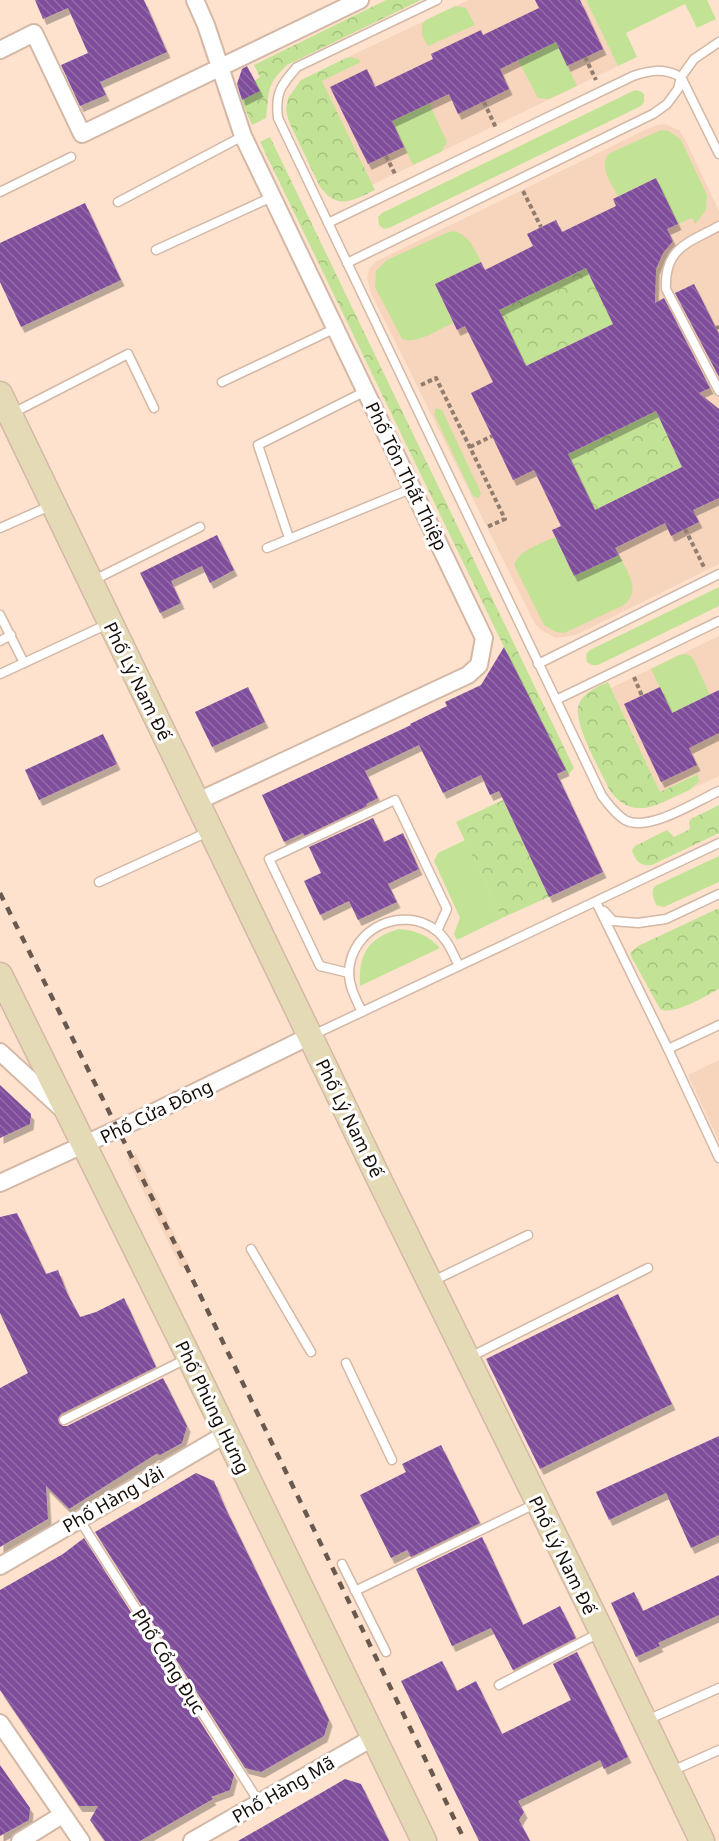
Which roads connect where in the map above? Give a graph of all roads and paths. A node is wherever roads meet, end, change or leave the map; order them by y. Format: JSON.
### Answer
{"nodes":[{"id":1,"x":195,"y":0,"type":"edge"},
{"id":2,"x":360,"y":0,"type":"edge"},
{"id":3,"x":436,"y":0,"type":"edge"},
{"id":4,"x":719,"y":42,"type":"edge"},
{"id":5,"x":0,"y":50,"type":"edge"},
{"id":6,"x":585,"y":57,"type":"dead end"},
{"id":7,"x":220,"y":67,"type":"junction"},
{"id":8,"x":593,"y":73,"type":"dead end"},
{"id":9,"x":681,"y":77,"type":"junction"},
{"id":10,"x":484,"y":102,"type":"dead end"},
{"id":11,"x":493,"y":121,"type":"dead end"},
{"id":12,"x":243,"y":136,"type":"junction"},
{"id":13,"x":719,"y":154,"type":"edge"},
{"id":14,"x":386,"y":156,"type":"dead end"},
{"id":15,"x":71,"y":157,"type":"dead end"},
{"id":16,"x":393,"y":170,"type":"dead end"},
{"id":17,"x":518,"y":179,"type":"junction"},
{"id":18,"x":0,"y":192,"type":"edge"},
{"id":19,"x":272,"y":197,"type":"junction"},
{"id":20,"x":118,"y":202,"type":"dead end"},
{"id":21,"x":328,"y":223,"type":"junction"},
{"id":22,"x":719,"y":226,"type":"edge"},
{"id":23,"x":541,"y":227,"type":"dead end"},
{"id":24,"x":156,"y":250,"type":"dead end"},
{"id":25,"x":347,"y":263,"type":"junction"},
{"id":26,"x":336,"y":328,"type":"junction"},
{"id":27,"x":222,"y":382,"type":"dead end"},
{"id":28,"x":366,"y":391,"type":"junction"},
{"id":29,"x":408,"y":391,"type":"junction"},
{"id":30,"x":719,"y":391,"type":"edge"},
{"id":31,"x":5,"y":404,"type":"edge"},
{"id":32,"x":154,"y":408,"type":"dead end"},
{"id":33,"x":492,"y":436,"type":"dead end"},
{"id":34,"x":470,"y":447,"type":"junction"},
{"id":35,"x":413,"y":488,"type":"junction"},
{"id":36,"x":53,"y":504,"type":"junction"},
{"id":37,"x":200,"y":527,"type":"dead end"},
{"id":38,"x":0,"y":528,"type":"edge"},
{"id":39,"x":685,"y":529,"type":"dead end"},
{"id":40,"x":476,"y":533,"type":"junction"},
{"id":41,"x":289,"y":538,"type":"junction"},
{"id":42,"x":267,"y":548,"type":"dead end"},
{"id":43,"x":696,"y":552,"type":"dead end"},
{"id":44,"x":719,"y":574,"type":"edge"},
{"id":45,"x":91,"y":582,"type":"junction"},
{"id":46,"x":0,"y":615,"type":"edge"},
{"id":47,"x":719,"y":621,"type":"edge"},
{"id":48,"x":110,"y":622,"type":"junction"},
{"id":49,"x":10,"y":635,"type":"junction"},
{"id":50,"x":0,"y":641,"type":"edge"},
{"id":51,"x":24,"y":663,"type":"junction"},
{"id":52,"x":538,"y":664,"type":"junction"},
{"id":53,"x":0,"y":674,"type":"edge"},
{"id":54,"x":636,"y":681,"type":"dead end"},
{"id":55,"x":642,"y":696,"type":"dead end"},
{"id":56,"x":556,"y":700,"type":"junction"},
{"id":57,"x":719,"y":791,"type":"edge"},
{"id":58,"x":196,"y":802,"type":"junction"},
{"id":59,"x":210,"y":831,"type":"junction"},
{"id":60,"x":719,"y":843,"type":"edge"},
{"id":61,"x":99,"y":882,"type":"dead end"},
{"id":62,"x":719,"y":894,"type":"edge"},
{"id":63,"x":596,"y":902,"type":"junction"},
{"id":64,"x":437,"y":931,"type":"junction"},
{"id":65,"x":459,"y":966,"type":"junction"},
{"id":66,"x":349,"y":973,"type":"junction"},
{"id":67,"x":0,"y":975,"type":"edge"},
{"id":68,"x":362,"y":1012,"type":"junction"},
{"id":69,"x":719,"y":1025,"type":"edge"},
{"id":70,"x":310,"y":1036,"type":"junction"},
{"id":71,"x":668,"y":1049,"type":"junction"},
{"id":72,"x":0,"y":1052,"type":"edge"},
{"id":73,"x":71,"y":1117,"type":"junction"},
{"id":74,"x":85,"y":1145,"type":"junction"},
{"id":75,"x":719,"y":1158,"type":"edge"},
{"id":76,"x":0,"y":1183,"type":"edge"},
{"id":77,"x":528,"y":1235,"type":"dead end"},
{"id":78,"x":251,"y":1249,"type":"dead end"},
{"id":79,"x":648,"y":1268,"type":"dead end"},
{"id":80,"x":430,"y":1283,"type":"junction"},
{"id":81,"x":311,"y":1352,"type":"dead end"},
{"id":82,"x":189,"y":1357,"type":"junction"},
{"id":83,"x":467,"y":1359,"type":"junction"},
{"id":84,"x":346,"y":1363,"type":"dead end"},
{"id":85,"x":64,"y":1420,"type":"dead end"},
{"id":86,"x":226,"y":1434,"type":"junction"},
{"id":87,"x":392,"y":1460,"type":"dead end"},
{"id":88,"x":537,"y":1503,"type":"junction"},
{"id":89,"x":79,"y":1519,"type":"junction"},
{"id":90,"x":342,"y":1564,"type":"dead end"},
{"id":91,"x":0,"y":1566,"type":"edge"},
{"id":92,"x":355,"y":1591,"type":"junction"},
{"id":93,"x":602,"y":1632,"type":"junction"},
{"id":94,"x":386,"y":1652,"type":"dead end"},
{"id":95,"x":499,"y":1685,"type":"dead end"},
{"id":96,"x":719,"y":1688,"type":"edge"},
{"id":97,"x":644,"y":1722,"type":"junction"},
{"id":98,"x":0,"y":1723,"type":"edge"},
{"id":99,"x":374,"y":1737,"type":"junction"},
{"id":100,"x":719,"y":1750,"type":"edge"},
{"id":101,"x":669,"y":1772,"type":"junction"},
{"id":102,"x":259,"y":1802,"type":"junction"},
{"id":103,"x":62,"y":1815,"type":"junction"},
{"id":104,"x":20,"y":1841,"type":"edge"},
{"id":105,"x":81,"y":1841,"type":"edge"},
{"id":106,"x":192,"y":1841,"type":"edge"},
{"id":107,"x":424,"y":1841,"type":"edge"},
{"id":108,"x":702,"y":1841,"type":"edge"}],
"edges":[{"from":1,"to":7,"type":"street","name":"Phố Tôn Thất Thiệp"},
{"from":2,"to":7,"type":"street"},
{"from":3,"to":21,"type":"lane"},
{"from":4,"to":9,"type":"lane"},
{"from":5,"to":7,"type":"street"},
{"from":6,"to":8,"type":"path"},
{"from":7,"to":12,"type":"street","name":"Phố Tôn Thất Thiệp"},
{"from":9,"to":13,"type":"lane"},
{"from":9,"to":17,"type":"lane"},
{"from":9,"to":21,"type":"lane"},
{"from":10,"to":11,"type":"path"},
{"from":12,"to":19,"type":"street","name":"Phố Tôn Thất Thiệp"},
{"from":12,"to":20,"type":"lane"},
{"from":14,"to":16,"type":"path"},
{"from":15,"to":18,"type":"lane"},
{"from":17,"to":23,"type":"path"},
{"from":17,"to":25,"type":"lane"},
{"from":19,"to":24,"type":"lane"},
{"from":19,"to":26,"type":"street","name":"Phố Tôn Thất Thiệp"},
{"from":21,"to":25,"type":"lane"},
{"from":22,"to":30,"type":"lane"},
{"from":25,"to":29,"type":"lane"},
{"from":26,"to":27,"type":"lane"},
{"from":26,"to":28,"type":"street","name":"Phố Tôn Thất Thiệp"},
{"from":28,"to":35,"type":"street","name":"Phố Tôn Thất Thiệp"},
{"from":28,"to":41,"type":"lane"},
{"from":29,"to":34,"type":"path"},
{"from":29,"to":40,"type":"lane"},
{"from":31,"to":32,"type":"lane"},
{"from":31,"to":36,"type":"street","name":"Phố Lý Nam Đế"},
{"from":33,"to":34,"type":"path"},
{"from":34,"to":40,"type":"path"},
{"from":35,"to":41,"type":"lane"},
{"from":35,"to":58,"type":"street","name":"Phố Tôn Thất Thiệp"},
{"from":36,"to":38,"type":"lane"},
{"from":36,"to":45,"type":"street","name":"Phố Lý Nam Đế"},
{"from":37,"to":45,"type":"lane"},
{"from":39,"to":43,"type":"path"},
{"from":40,"to":52,"type":"lane"},
{"from":41,"to":42,"type":"lane"},
{"from":44,"to":52,"type":"lane"},
{"from":45,"to":48,"type":"street","name":"Phố Lý Nam Đế"},
{"from":46,"to":49,"type":"lane"},
{"from":47,"to":56,"type":"lane"},
{"from":48,"to":51,"type":"lane"},
{"from":48,"to":58,"type":"street","name":"Phố Lý Nam Đế"},
{"from":49,"to":50,"type":"lane"},
{"from":49,"to":51,"type":"lane"},
{"from":51,"to":53,"type":"lane"},
{"from":52,"to":56,"type":"lane"},
{"from":54,"to":55,"type":"path"},
{"from":56,"to":57,"type":"lane"},
{"from":58,"to":59,"type":"street","name":"Phố Lý Nam Đế"},
{"from":59,"to":61,"type":"lane"},
{"from":59,"to":70,"type":"street","name":"Phố Lý Nam Đế"},
{"from":60,"to":63,"type":"lane"},
{"from":62,"to":63,"type":"lane"},
{"from":63,"to":65,"type":"lane"},
{"from":63,"to":71,"type":"lane"},
{"from":64,"to":65,"type":"lane"},
{"from":64,"to":66,"type":"lane"},
{"from":64,"to":66,"type":"lane"},
{"from":65,"to":68,"type":"lane"},
{"from":66,"to":68,"type":"lane"},
{"from":67,"to":73,"type":"street","name":"Phố Phùng Hưng"},
{"from":68,"to":70,"type":"lane"},
{"from":69,"to":71,"type":"lane"},
{"from":70,"to":74,"type":"street","name":"Phố Cửa Đông"},
{"from":70,"to":80,"type":"street","name":"Phố Lý Nam Đế"},
{"from":71,"to":75,"type":"lane"},
{"from":72,"to":73,"type":"street"},
{"from":73,"to":74,"type":"street","name":"Phố Phùng Hưng"},
{"from":74,"to":76,"type":"street","name":"Phố Cửa Đông"},
{"from":74,"to":82,"type":"street","name":"Phố Phùng Hưng"},
{"from":77,"to":80,"type":"lane"},
{"from":78,"to":81,"type":"lane"},
{"from":79,"to":83,"type":"lane"},
{"from":80,"to":83,"type":"street","name":"Phố Lý Nam Đế"},
{"from":82,"to":85,"type":"lane"},
{"from":82,"to":86,"type":"street","name":"Phố Phùng Hưng"},
{"from":83,"to":88,"type":"street","name":"Phố Lý Nam Đế"},
{"from":84,"to":87,"type":"lane"},
{"from":86,"to":89,"type":"street","name":"Phố Hàng Vải"},
{"from":86,"to":99,"type":"street","name":"Phố Phùng Hưng"},
{"from":88,"to":92,"type":"lane"},
{"from":88,"to":93,"type":"street","name":"Phố Lý Nam Đế"},
{"from":89,"to":91,"type":"street","name":"Phố Hàng Vải"},
{"from":89,"to":102,"type":"lane","name":"Phố Cổng Đục"},
{"from":90,"to":92,"type":"lane"},
{"from":92,"to":94,"type":"lane"},
{"from":93,"to":95,"type":"lane"},
{"from":93,"to":97,"type":"street","name":"Phố Lý Nam Đế"},
{"from":96,"to":97,"type":"lane"},
{"from":97,"to":101,"type":"street","name":"Phố Lý Nam Đế"},
{"from":98,"to":103,"type":"street"},
{"from":99,"to":102,"type":"street","name":"Phố Hàng Mã"},
{"from":99,"to":107,"type":"street","name":"Phố Phùng Hưng"},
{"from":100,"to":101,"type":"lane"},
{"from":101,"to":108,"type":"street","name":"Phố Lý Nam Đế"},
{"from":102,"to":106,"type":"street","name":"Phố Hàng Mã"},
{"from":103,"to":104,"type":"street"},
{"from":103,"to":105,"type":"street"}]}
